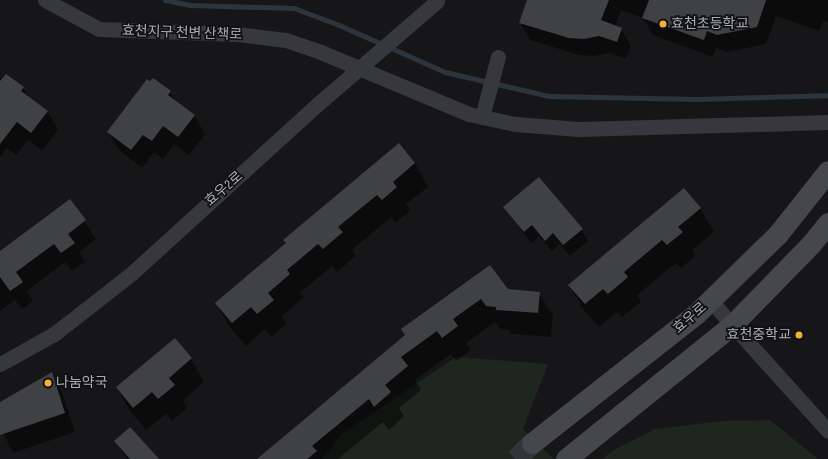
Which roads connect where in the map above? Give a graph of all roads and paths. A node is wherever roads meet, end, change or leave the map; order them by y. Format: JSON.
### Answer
{"nodes":[{"id":1,"x":45,"y":0,"type":"edge"},
{"id":2,"x":438,"y":0,"type":"edge"},
{"id":3,"x":498,"y":61,"type":"dead end"},
{"id":4,"x":484,"y":111,"type":"junction"},
{"id":5,"x":828,"y":122,"type":"edge"},
{"id":6,"x":828,"y":172,"type":"edge"},
{"id":7,"x":828,"y":223,"type":"edge"},
{"id":8,"x":710,"y":300,"type":"junction"},
{"id":9,"x":732,"y":325,"type":"junction"},
{"id":10,"x":0,"y":364,"type":"edge"},
{"id":11,"x":828,"y":432,"type":"edge"},
{"id":12,"x":532,"y":443,"type":"tunnel mouth"},
{"id":13,"x":566,"y":459,"type":"edge"}],
"edges":[{"from":1,"to":4,"type":"street","name":"효천지구 천변 산책로"},
{"from":2,"to":10,"type":"street","name":"효우2로","bridge":true},
{"from":3,"to":4,"type":"street"},
{"from":4,"to":5,"type":"street","name":"효천지구 천변 산책로"},
{"from":6,"to":8,"type":"main road","name":"효우로"},
{"from":7,"to":9,"type":"main road"},
{"from":8,"to":9,"type":"street"},
{"from":8,"to":12,"type":"main road","name":"효우로"},
{"from":9,"to":11,"type":"street"},
{"from":9,"to":13,"type":"main road"}]}
